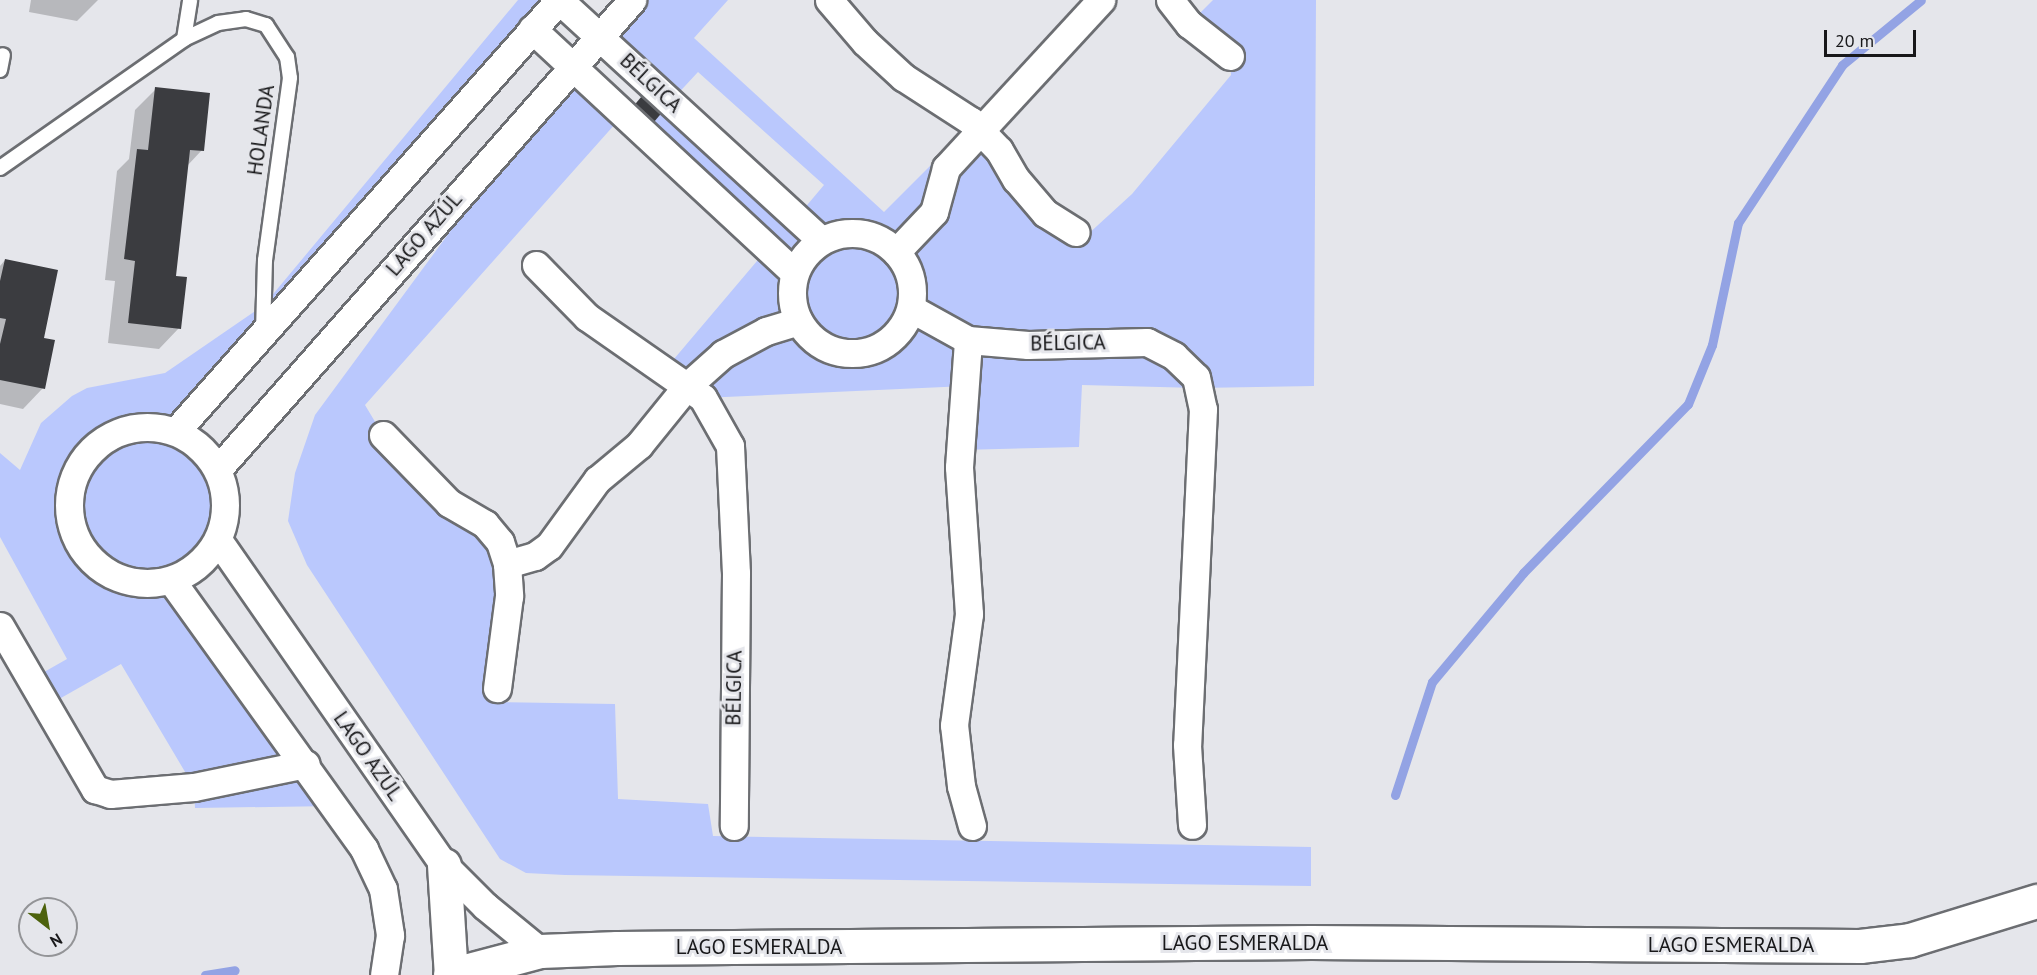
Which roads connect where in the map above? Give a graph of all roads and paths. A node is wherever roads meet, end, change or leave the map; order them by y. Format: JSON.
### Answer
{"nodes":[{"id":1,"x":190,"y":0,"type":"edge"},
{"id":2,"x":559,"y":0,"type":"edge"},
{"id":3,"x":632,"y":0,"type":"edge"},
{"id":4,"x":829,"y":0,"type":"edge"},
{"id":5,"x":1101,"y":0,"type":"edge"},
{"id":6,"x":1170,"y":0,"type":"edge"},
{"id":7,"x":532,"y":29,"type":"junction"},
{"id":8,"x":598,"y":35,"type":"junction"},
{"id":9,"x":184,"y":39,"type":"junction"},
{"id":10,"x":3,"y":55,"type":"dead end"},
{"id":11,"x":1230,"y":56,"type":"dead end"},
{"id":12,"x":572,"y":66,"type":"junction"},
{"id":13,"x":0,"y":70,"type":"edge"},
{"id":14,"x":981,"y":132,"type":"junction"},
{"id":15,"x":0,"y":168,"type":"edge"},
{"id":16,"x":1076,"y":232,"type":"dead end"},
{"id":17,"x":821,"y":240,"type":"junction"},
{"id":18,"x":896,"y":252,"type":"junction"},
{"id":19,"x":536,"y":265,"type":"dead end"},
{"id":20,"x":792,"y":270,"type":"junction"},
{"id":21,"x":912,"y":309,"type":"junction"},
{"id":22,"x":798,"y":321,"type":"junction"},
{"id":23,"x":263,"y":333,"type":"junction"},
{"id":24,"x":968,"y":340,"type":"junction"},
{"id":25,"x":686,"y":387,"type":"junction"},
{"id":26,"x":176,"y":431,"type":"junction"},
{"id":27,"x":382,"y":435,"type":"dead end"},
{"id":28,"x":218,"y":469,"type":"junction"},
{"id":29,"x":218,"y":540,"type":"junction"},
{"id":30,"x":507,"y":564,"type":"junction"},
{"id":31,"x":171,"y":580,"type":"junction"},
{"id":32,"x":0,"y":626,"type":"edge"},
{"id":33,"x":496,"y":688,"type":"dead end"},
{"id":34,"x":306,"y":764,"type":"junction"},
{"id":35,"x":1192,"y":825,"type":"dead end"},
{"id":36,"x":734,"y":826,"type":"dead end"},
{"id":37,"x":972,"y":826,"type":"dead end"},
{"id":38,"x":444,"y":865,"type":"junction"},
{"id":39,"x":2031,"y":901,"type":"edge"},
{"id":40,"x":540,"y":951,"type":"junction"},
{"id":41,"x":384,"y":975,"type":"edge"},
{"id":42,"x":450,"y":975,"type":"edge"}],
"edges":[{"from":1,"to":9,"type":"lane"},
{"from":2,"to":7,"type":"street"},
{"from":2,"to":8,"type":"street","name":"BÉLGICA"},
{"from":3,"to":8,"type":"street","name":"LAGO AZÚL"},
{"from":4,"to":14,"type":"street"},
{"from":5,"to":14,"type":"street"},
{"from":6,"to":11,"type":"street"},
{"from":7,"to":12,"type":"street","name":"BÉLGICA"},
{"from":7,"to":23,"type":"street"},
{"from":8,"to":12,"type":"street","name":"LAGO AZÚL"},
{"from":8,"to":17,"type":"street","name":"BÉLGICA"},
{"from":9,"to":15,"type":"lane","name":"HOLANDA"},
{"from":9,"to":23,"type":"lane","name":"HOLANDA"},
{"from":10,"to":13,"type":"lane"},
{"from":12,"to":20,"type":"street","name":"BÉLGICA"},
{"from":12,"to":28,"type":"street","name":"LAGO AZÚL"},
{"from":14,"to":16,"type":"street"},
{"from":14,"to":18,"type":"street"},
{"from":17,"to":18,"type":"street"},
{"from":17,"to":20,"type":"street"},
{"from":18,"to":21,"type":"street"},
{"from":19,"to":25,"type":"street","name":"BÉLGICA"},
{"from":20,"to":22,"type":"street"},
{"from":21,"to":22,"type":"street"},
{"from":21,"to":24,"type":"street"},
{"from":22,"to":25,"type":"street"},
{"from":23,"to":26,"type":"street"},
{"from":24,"to":35,"type":"street","name":"BÉLGICA"},
{"from":24,"to":37,"type":"street"},
{"from":25,"to":30,"type":"street"},
{"from":25,"to":36,"type":"street","name":"BÉLGICA"},
{"from":26,"to":28,"type":"street"},
{"from":26,"to":31,"type":"street"},
{"from":27,"to":30,"type":"street"},
{"from":28,"to":29,"type":"street"},
{"from":29,"to":31,"type":"street"},
{"from":29,"to":38,"type":"street","name":"LAGO AZÚL"},
{"from":30,"to":33,"type":"street"},
{"from":31,"to":34,"type":"street"},
{"from":32,"to":34,"type":"street"},
{"from":34,"to":41,"type":"street"},
{"from":38,"to":40,"type":"street","name":"LAGO AZÚL"},
{"from":38,"to":42,"type":"street"},
{"from":39,"to":40,"type":"street","name":"LAGO ESMERALDA"},
{"from":40,"to":42,"type":"street","name":"LAGO ESMERALDA"}]}
